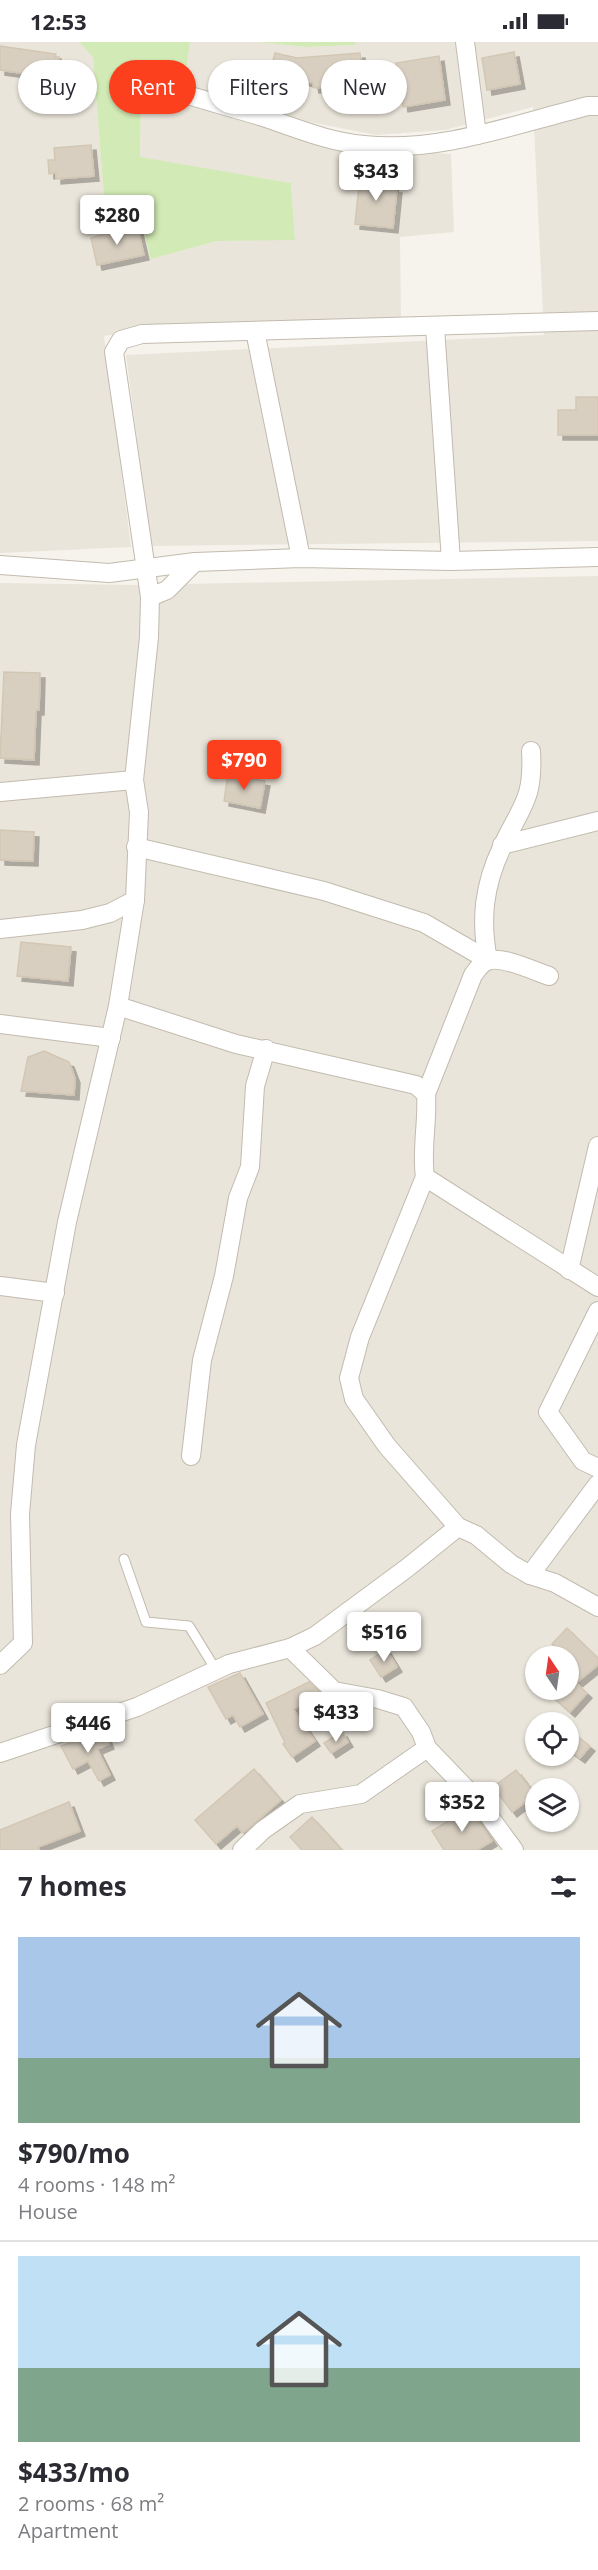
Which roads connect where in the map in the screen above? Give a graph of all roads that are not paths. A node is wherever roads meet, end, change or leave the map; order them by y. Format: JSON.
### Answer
{"nodes":[{"id":1,"x":465,"y":42,"type":"edge"},
{"id":2,"x":196,"y":98,"type":"edge"},
{"id":3,"x":598,"y":106,"type":"edge"},
{"id":4,"x":477,"y":135,"type":"junction"},
{"id":5,"x":598,"y":321,"type":"edge"},
{"id":6,"x":435,"y":327,"type":"junction"},
{"id":7,"x":255,"y":331,"type":"junction"},
{"id":8,"x":598,"y":557,"type":"edge"},
{"id":9,"x":301,"y":558,"type":"junction"},
{"id":10,"x":451,"y":561,"type":"junction"},
{"id":11,"x":195,"y":562,"type":"junction"},
{"id":12,"x":0,"y":565,"type":"edge"},
{"id":13,"x":145,"y":569,"type":"junction"},
{"id":14,"x":150,"y":597,"type":"junction"},
{"id":15,"x":531,"y":751,"type":"dead end"},
{"id":16,"x":134,"y":780,"type":"junction"},
{"id":17,"x":0,"y":792,"type":"edge"},
{"id":18,"x":598,"y":821,"type":"edge"},
{"id":19,"x":502,"y":845,"type":"junction"},
{"id":20,"x":136,"y":848,"type":"junction"},
{"id":21,"x":135,"y":900,"type":"junction"},
{"id":22,"x":0,"y":929,"type":"edge"},
{"id":23,"x":488,"y":960,"type":"junction"},
{"id":24,"x":549,"y":976,"type":"dead end"},
{"id":25,"x":118,"y":1005,"type":"junction"},
{"id":26,"x":0,"y":1024,"type":"edge"},
{"id":27,"x":111,"y":1038,"type":"junction"},
{"id":28,"x":266,"y":1049,"type":"junction"},
{"id":29,"x":426,"y":1094,"type":"junction"},
{"id":30,"x":598,"y":1146,"type":"edge"},
{"id":31,"x":425,"y":1177,"type":"junction"},
{"id":32,"x":569,"y":1270,"type":"junction"},
{"id":33,"x":0,"y":1286,"type":"edge"},
{"id":34,"x":598,"y":1287,"type":"edge"},
{"id":35,"x":55,"y":1293,"type":"junction"},
{"id":36,"x":598,"y":1311,"type":"edge"},
{"id":37,"x":191,"y":1456,"type":"dead end"},
{"id":38,"x":598,"y":1468,"type":"edge"},
{"id":39,"x":598,"y":1484,"type":"edge"},
{"id":40,"x":458,"y":1527,"type":"junction"},
{"id":41,"x":124,"y":1559,"type":"dead end"},
{"id":42,"x":530,"y":1575,"type":"junction"},
{"id":43,"x":598,"y":1607,"type":"edge"},
{"id":44,"x":290,"y":1648,"type":"junction"},
{"id":45,"x":0,"y":1665,"type":"edge"},
{"id":46,"x":216,"y":1670,"type":"junction"},
{"id":47,"x":427,"y":1748,"type":"junction"},
{"id":48,"x":0,"y":1753,"type":"edge"},
{"id":49,"x":242,"y":1850,"type":"edge"},
{"id":50,"x":514,"y":1850,"type":"edge"}],
"edges":[{"from":1,"to":4,"type":"street"},
{"from":2,"to":4,"type":"street"},
{"from":3,"to":4,"type":"street"},
{"from":5,"to":6,"type":"street"},
{"from":6,"to":7,"type":"street"},
{"from":6,"to":10,"type":"street"},
{"from":7,"to":9,"type":"street"},
{"from":7,"to":13,"type":"street"},
{"from":8,"to":10,"type":"street"},
{"from":9,"to":10,"type":"street"},
{"from":9,"to":11,"type":"street"},
{"from":11,"to":13,"type":"street"},
{"from":11,"to":14,"type":"street"},
{"from":12,"to":13,"type":"street"},
{"from":13,"to":14,"type":"street"},
{"from":14,"to":16,"type":"street"},
{"from":15,"to":19,"type":"street"},
{"from":16,"to":17,"type":"street"},
{"from":16,"to":20,"type":"street"},
{"from":18,"to":19,"type":"street"},
{"from":19,"to":23,"type":"street"},
{"from":20,"to":21,"type":"street"},
{"from":20,"to":23,"type":"street"},
{"from":21,"to":22,"type":"street"},
{"from":21,"to":25,"type":"street"},
{"from":23,"to":24,"type":"street"},
{"from":23,"to":29,"type":"street"},
{"from":25,"to":27,"type":"street"},
{"from":25,"to":28,"type":"street"},
{"from":26,"to":27,"type":"street"},
{"from":27,"to":35,"type":"street"},
{"from":28,"to":29,"type":"street"},
{"from":28,"to":37,"type":"street"},
{"from":29,"to":31,"type":"street"},
{"from":30,"to":32,"type":"street"},
{"from":31,"to":32,"type":"street"},
{"from":31,"to":40,"type":"street"},
{"from":32,"to":34,"type":"street"},
{"from":33,"to":35,"type":"street"},
{"from":35,"to":45,"type":"street"},
{"from":36,"to":38,"type":"street"},
{"from":39,"to":42,"type":"street"},
{"from":40,"to":42,"type":"street"},
{"from":40,"to":44,"type":"street"},
{"from":41,"to":46,"type":"lane"},
{"from":42,"to":43,"type":"street"},
{"from":44,"to":46,"type":"street"},
{"from":44,"to":47,"type":"street"},
{"from":46,"to":48,"type":"street"},
{"from":47,"to":49,"type":"street"},
{"from":47,"to":50,"type":"street"}]}
